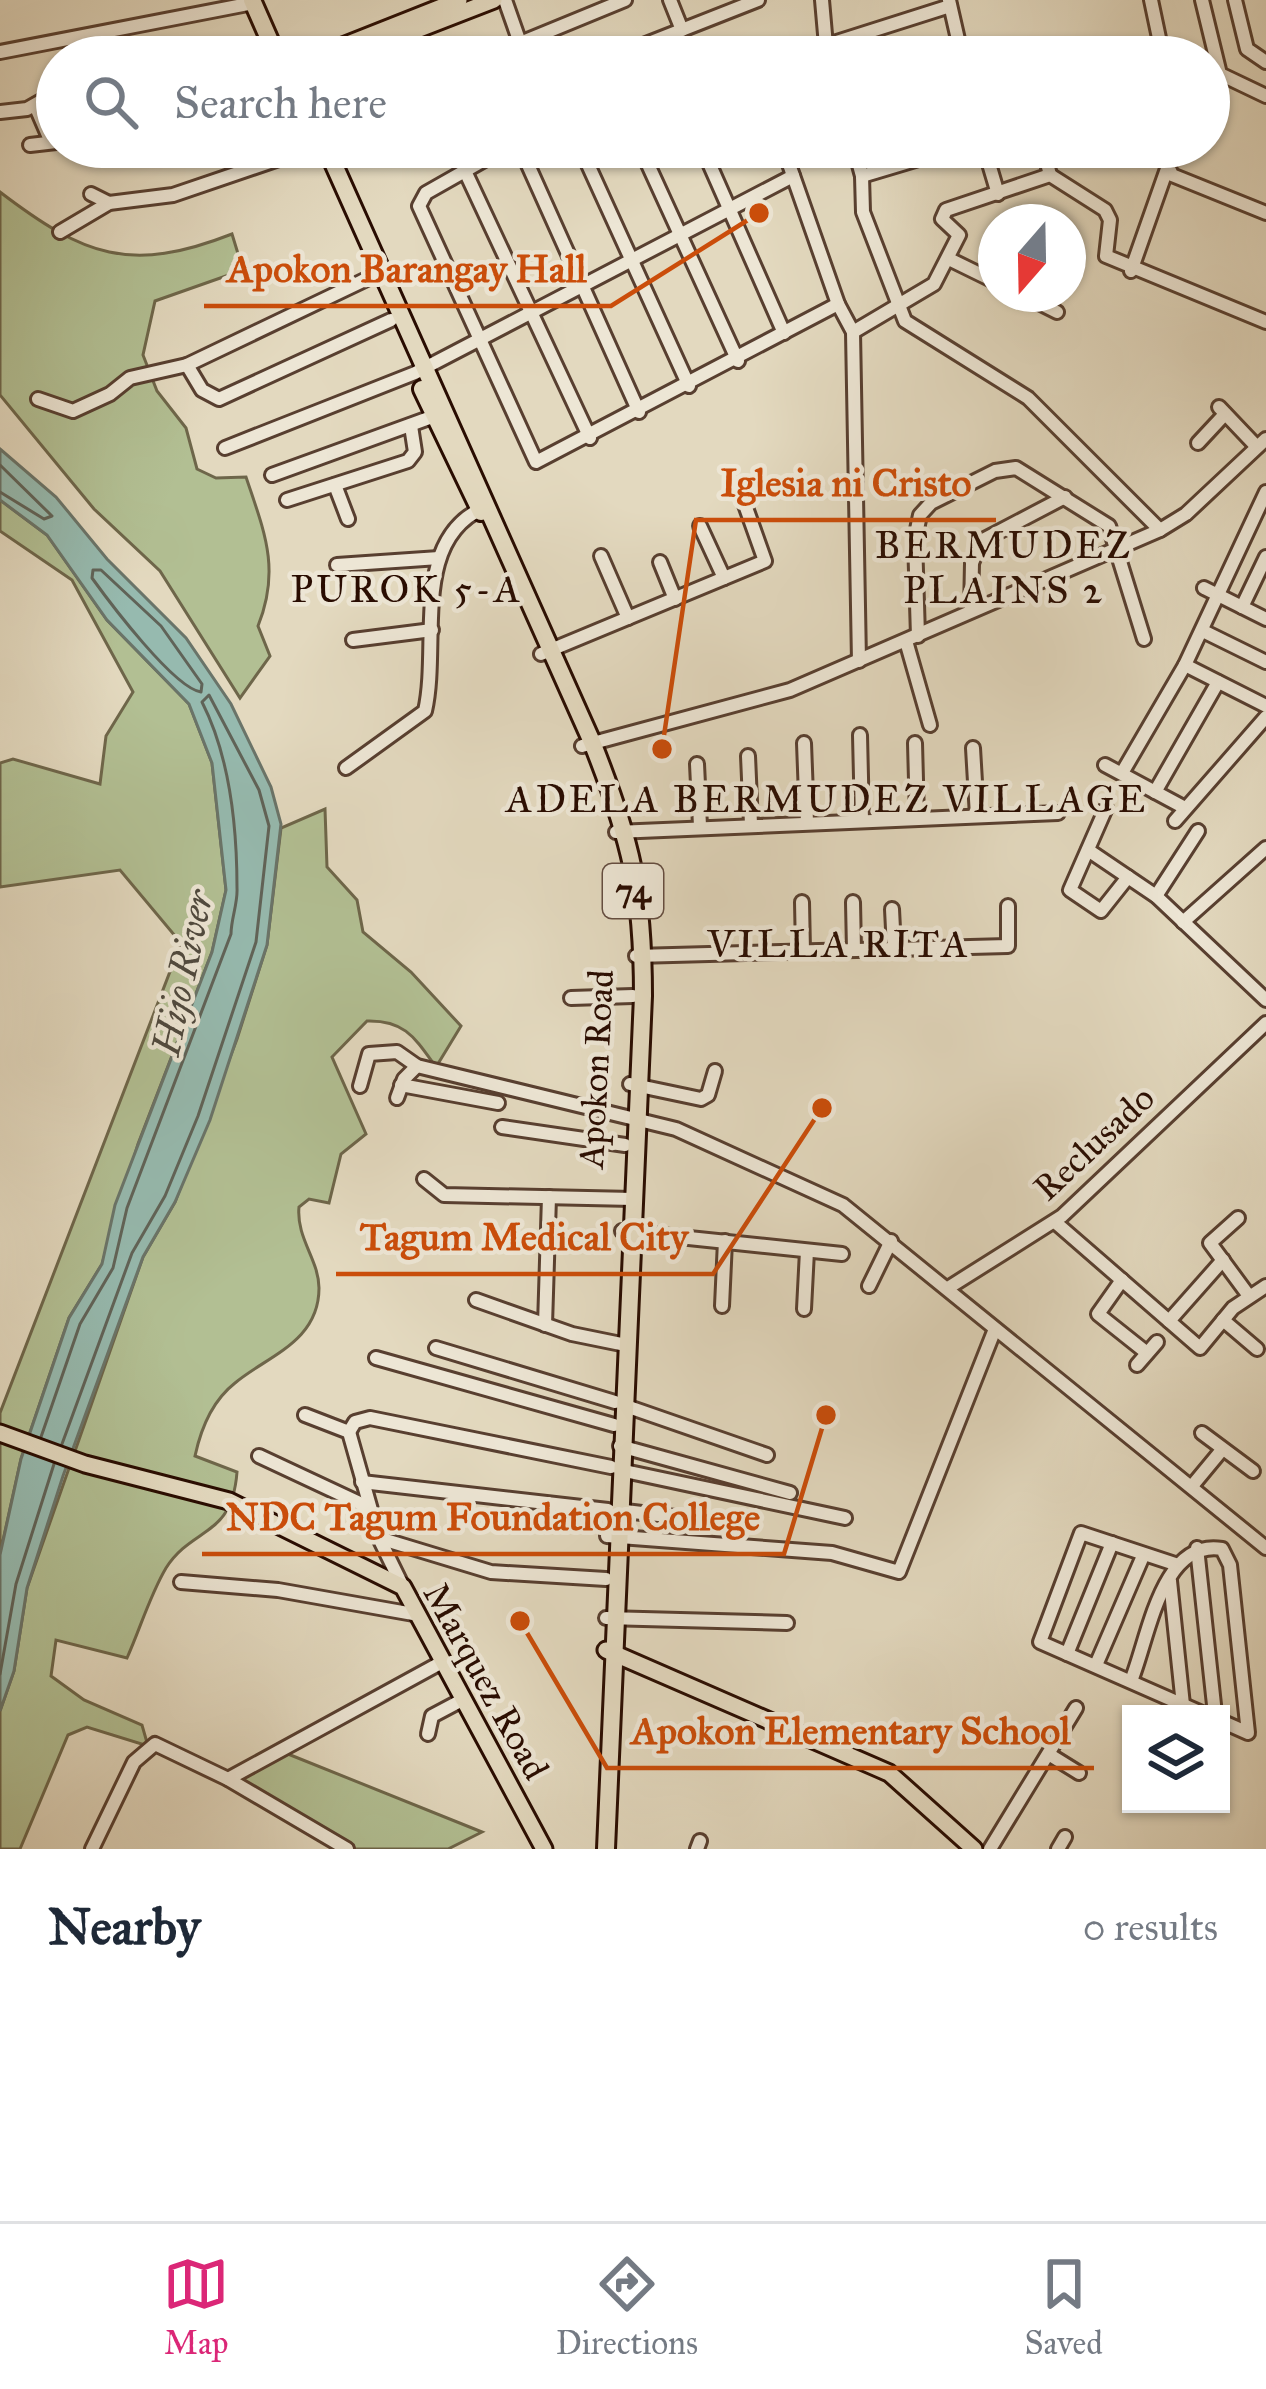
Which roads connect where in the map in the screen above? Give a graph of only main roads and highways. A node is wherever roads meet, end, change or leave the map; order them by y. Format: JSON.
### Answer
{"nodes":[{"id":1,"x":459,"y":0,"type":"edge"},
{"id":2,"x":494,"y":0,"type":"edge"},
{"id":3,"x":252,"y":1,"type":"edge"},
{"id":4,"x":265,"y":36,"type":"edge"},
{"id":5,"x":368,"y":36,"type":"edge"},
{"id":6,"x":401,"y":36,"type":"edge"},
{"id":7,"x":323,"y":168,"type":"edge"},
{"id":8,"x":335,"y":168,"type":"edge"},
{"id":9,"x":419,"y":371,"type":"junction"},
{"id":10,"x":639,"y":956,"type":"junction"},
{"id":11,"x":634,"y":1085,"type":"junction"},
{"id":12,"x":631,"y":1116,"type":"junction"},
{"id":13,"x":628,"y":1199,"type":"junction"},
{"id":14,"x":619,"y":1404,"type":"junction"},
{"id":15,"x":0,"y":1433,"type":"edge"},
{"id":16,"x":616,"y":1469,"type":"junction"},
{"id":17,"x":611,"y":1537,"type":"junction"},
{"id":18,"x":610,"y":1618,"type":"junction"},
{"id":19,"x":610,"y":1650,"type":"junction"},
{"id":20,"x":544,"y":1849,"type":"edge"},
{"id":21,"x":606,"y":1849,"type":"edge"},
{"id":22,"x":974,"y":1849,"type":"edge"}],
"edges":[{"from":1,"to":5,"type":"main road"},
{"from":2,"to":6,"type":"main road"},
{"from":3,"to":4,"type":"highway"},
{"from":7,"to":9,"type":"highway","name":"Apokon Road","number":"74"},
{"from":8,"to":9,"type":"highway","name":"Apokon Road","number":"74"},
{"from":9,"to":10,"type":"highway","name":"Apokon Road","number":"74"},
{"from":10,"to":11,"type":"highway","name":"Apokon Road","number":"74"},
{"from":10,"to":11,"type":"highway","name":"Apokon Road","number":"74"},
{"from":11,"to":12,"type":"highway","name":"Apokon Road","number":"74"},
{"from":12,"to":13,"type":"highway","name":"Apokon Road","number":"74"},
{"from":12,"to":13,"type":"highway","name":"Apokon Road","number":"74"},
{"from":13,"to":14,"type":"highway","name":"Apokon Road","number":"74"},
{"from":14,"to":16,"type":"highway","name":"Apokon Road","number":"74"},
{"from":14,"to":16,"type":"highway","name":"Apokon Road","number":"74"},
{"from":15,"to":20,"type":"main road","name":"Marquez Road"},
{"from":16,"to":17,"type":"highway","name":"Apokon Road","number":"74"},
{"from":17,"to":18,"type":"highway","name":"Apokon Road","number":"74"},
{"from":17,"to":18,"type":"highway","name":"Apokon Road","number":"74"},
{"from":18,"to":19,"type":"highway","name":"Apokon Road","number":"74"},
{"from":19,"to":21,"type":"highway","name":"Apokon Road","number":"74"},
{"from":19,"to":22,"type":"main road"}]}
